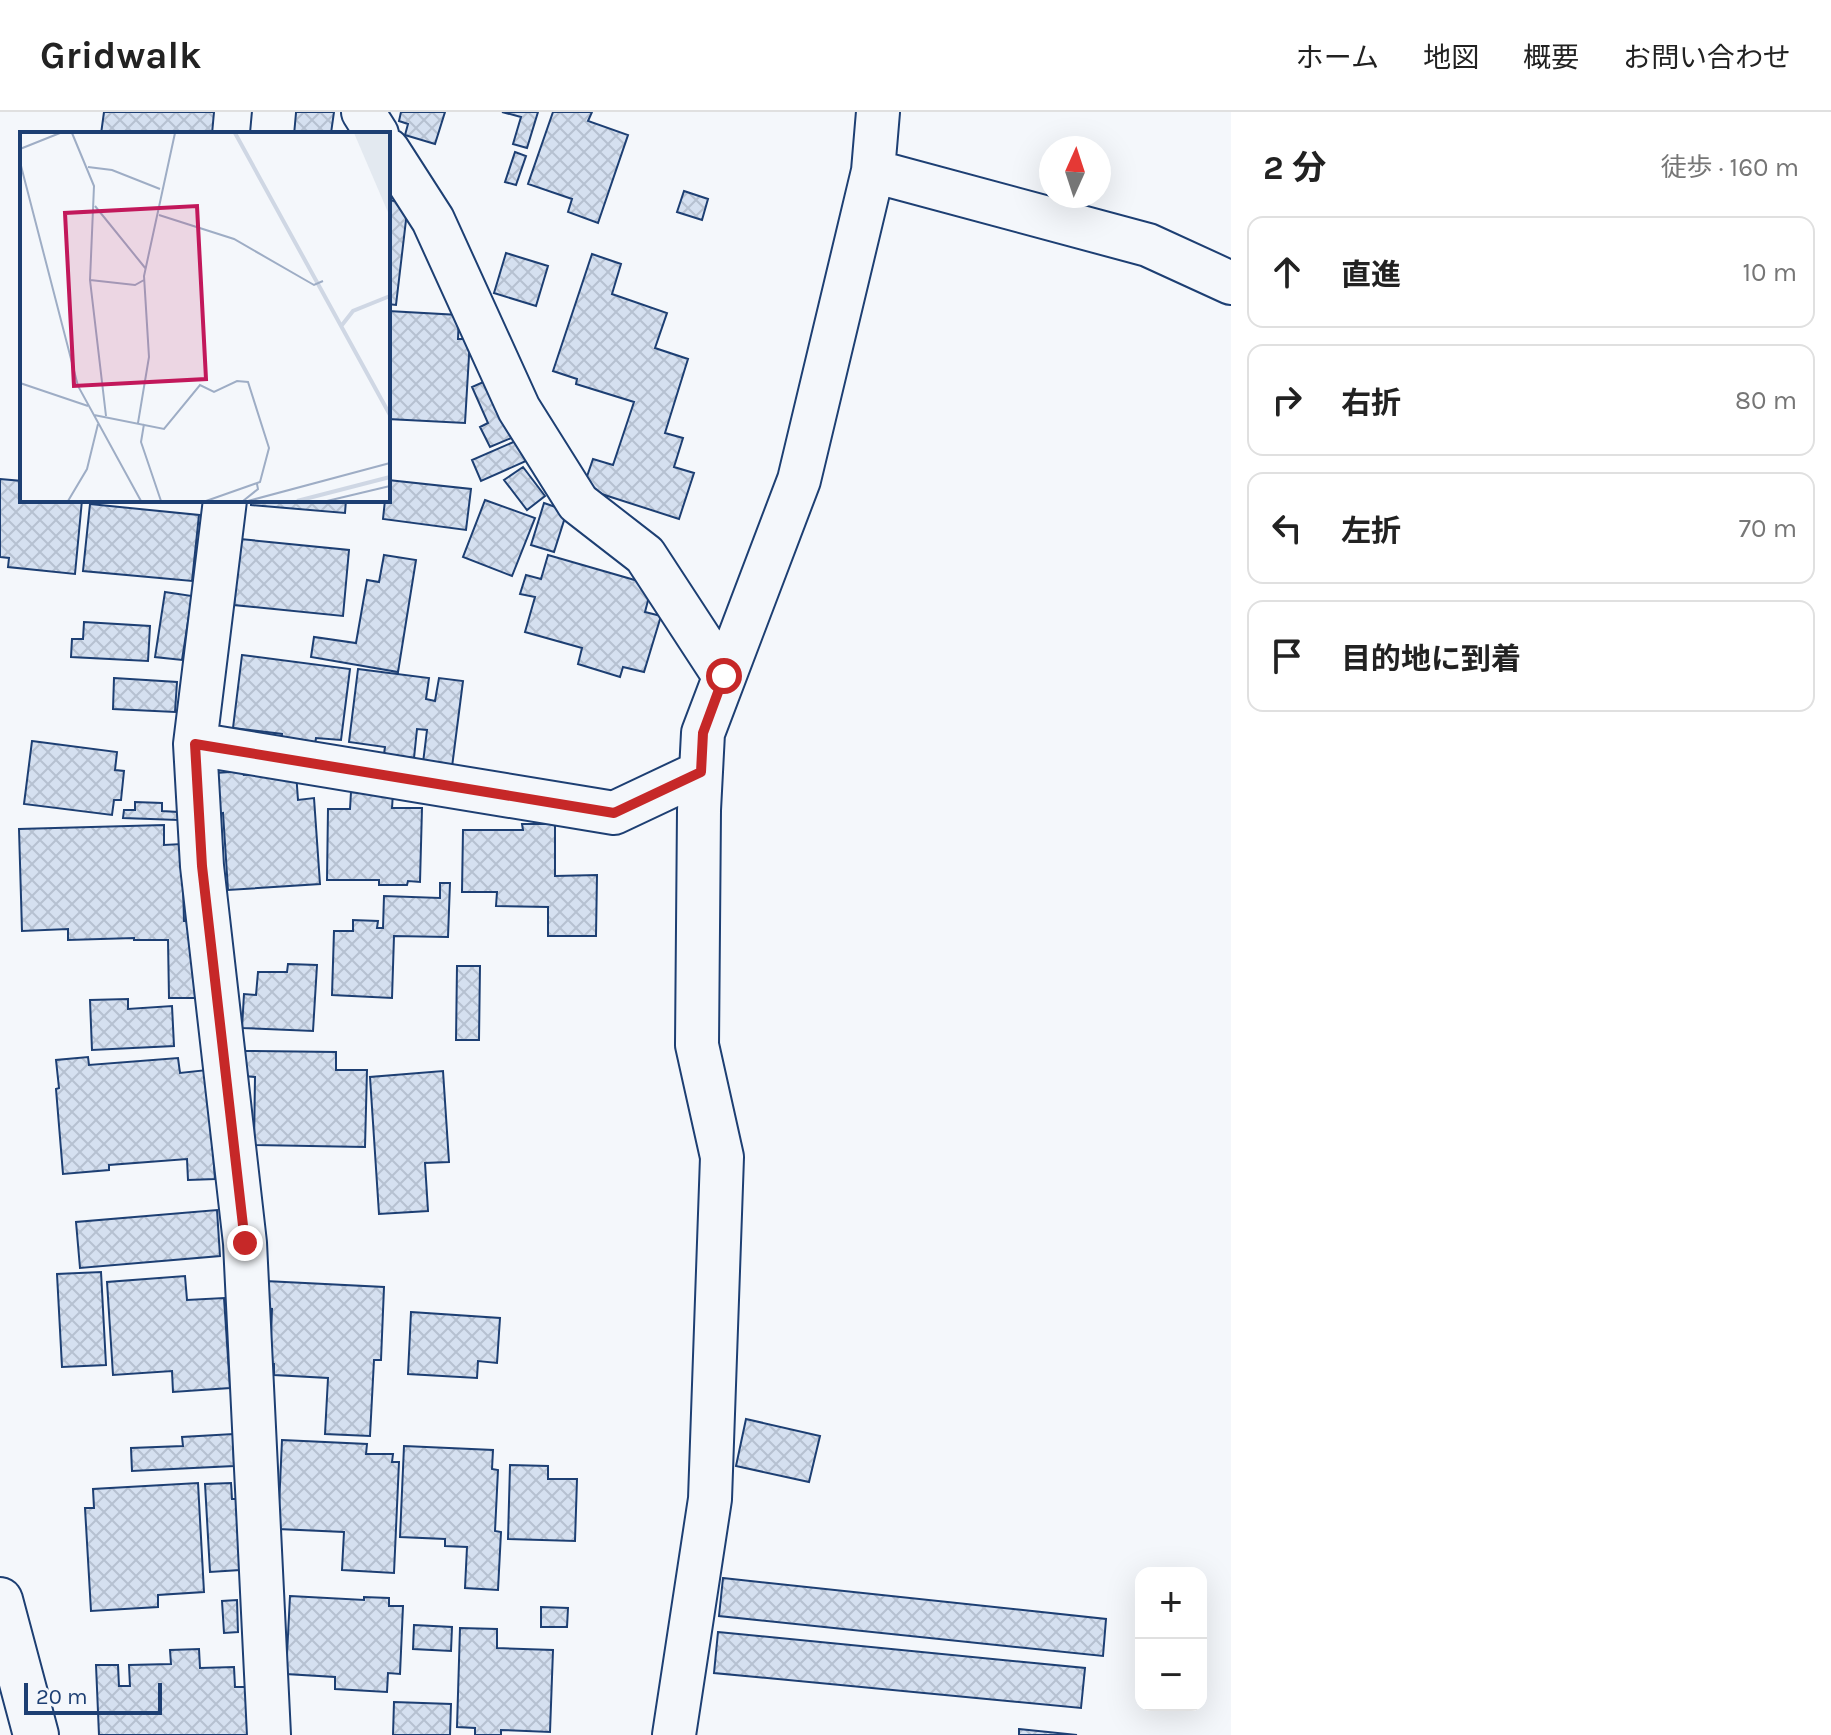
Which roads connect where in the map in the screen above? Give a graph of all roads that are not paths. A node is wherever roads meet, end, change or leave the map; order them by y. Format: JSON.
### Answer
{"nodes":[{"id":1,"x":274,"y":112,"type":"edge"},
{"id":2,"x":363,"y":112,"type":"edge"},
{"id":3,"x":878,"y":112,"type":"edge"},
{"id":4,"x":272,"y":132,"type":"edge"},
{"id":5,"x":376,"y":132,"type":"edge"},
{"id":6,"x":390,"y":153,"type":"edge"},
{"id":7,"x":873,"y":171,"type":"junction"},
{"id":8,"x":1231,"y":283,"type":"edge"},
{"id":9,"x":225,"y":502,"type":"edge"},
{"id":10,"x":724,"y":676,"type":"junction"},
{"id":11,"x":195,"y":744,"type":"junction"},
{"id":12,"x":701,"y":772,"type":"junction"},
{"id":13,"x":0,"y":1600,"type":"edge"},
{"id":14,"x":36,"y":1735,"type":"edge"},
{"id":15,"x":269,"y":1735,"type":"edge"},
{"id":16,"x":674,"y":1735,"type":"edge"}],
"edges":[{"from":1,"to":4,"type":"street"},
{"from":2,"to":5,"type":"street"},
{"from":3,"to":7,"type":"street"},
{"from":6,"to":10,"type":"street"},
{"from":7,"to":8,"type":"street"},
{"from":7,"to":10,"type":"street"},
{"from":9,"to":11,"type":"street"},
{"from":10,"to":12,"type":"street"},
{"from":11,"to":12,"type":"street"},
{"from":11,"to":15,"type":"street"},
{"from":12,"to":16,"type":"street"},
{"from":13,"to":14,"type":"main road"}]}
